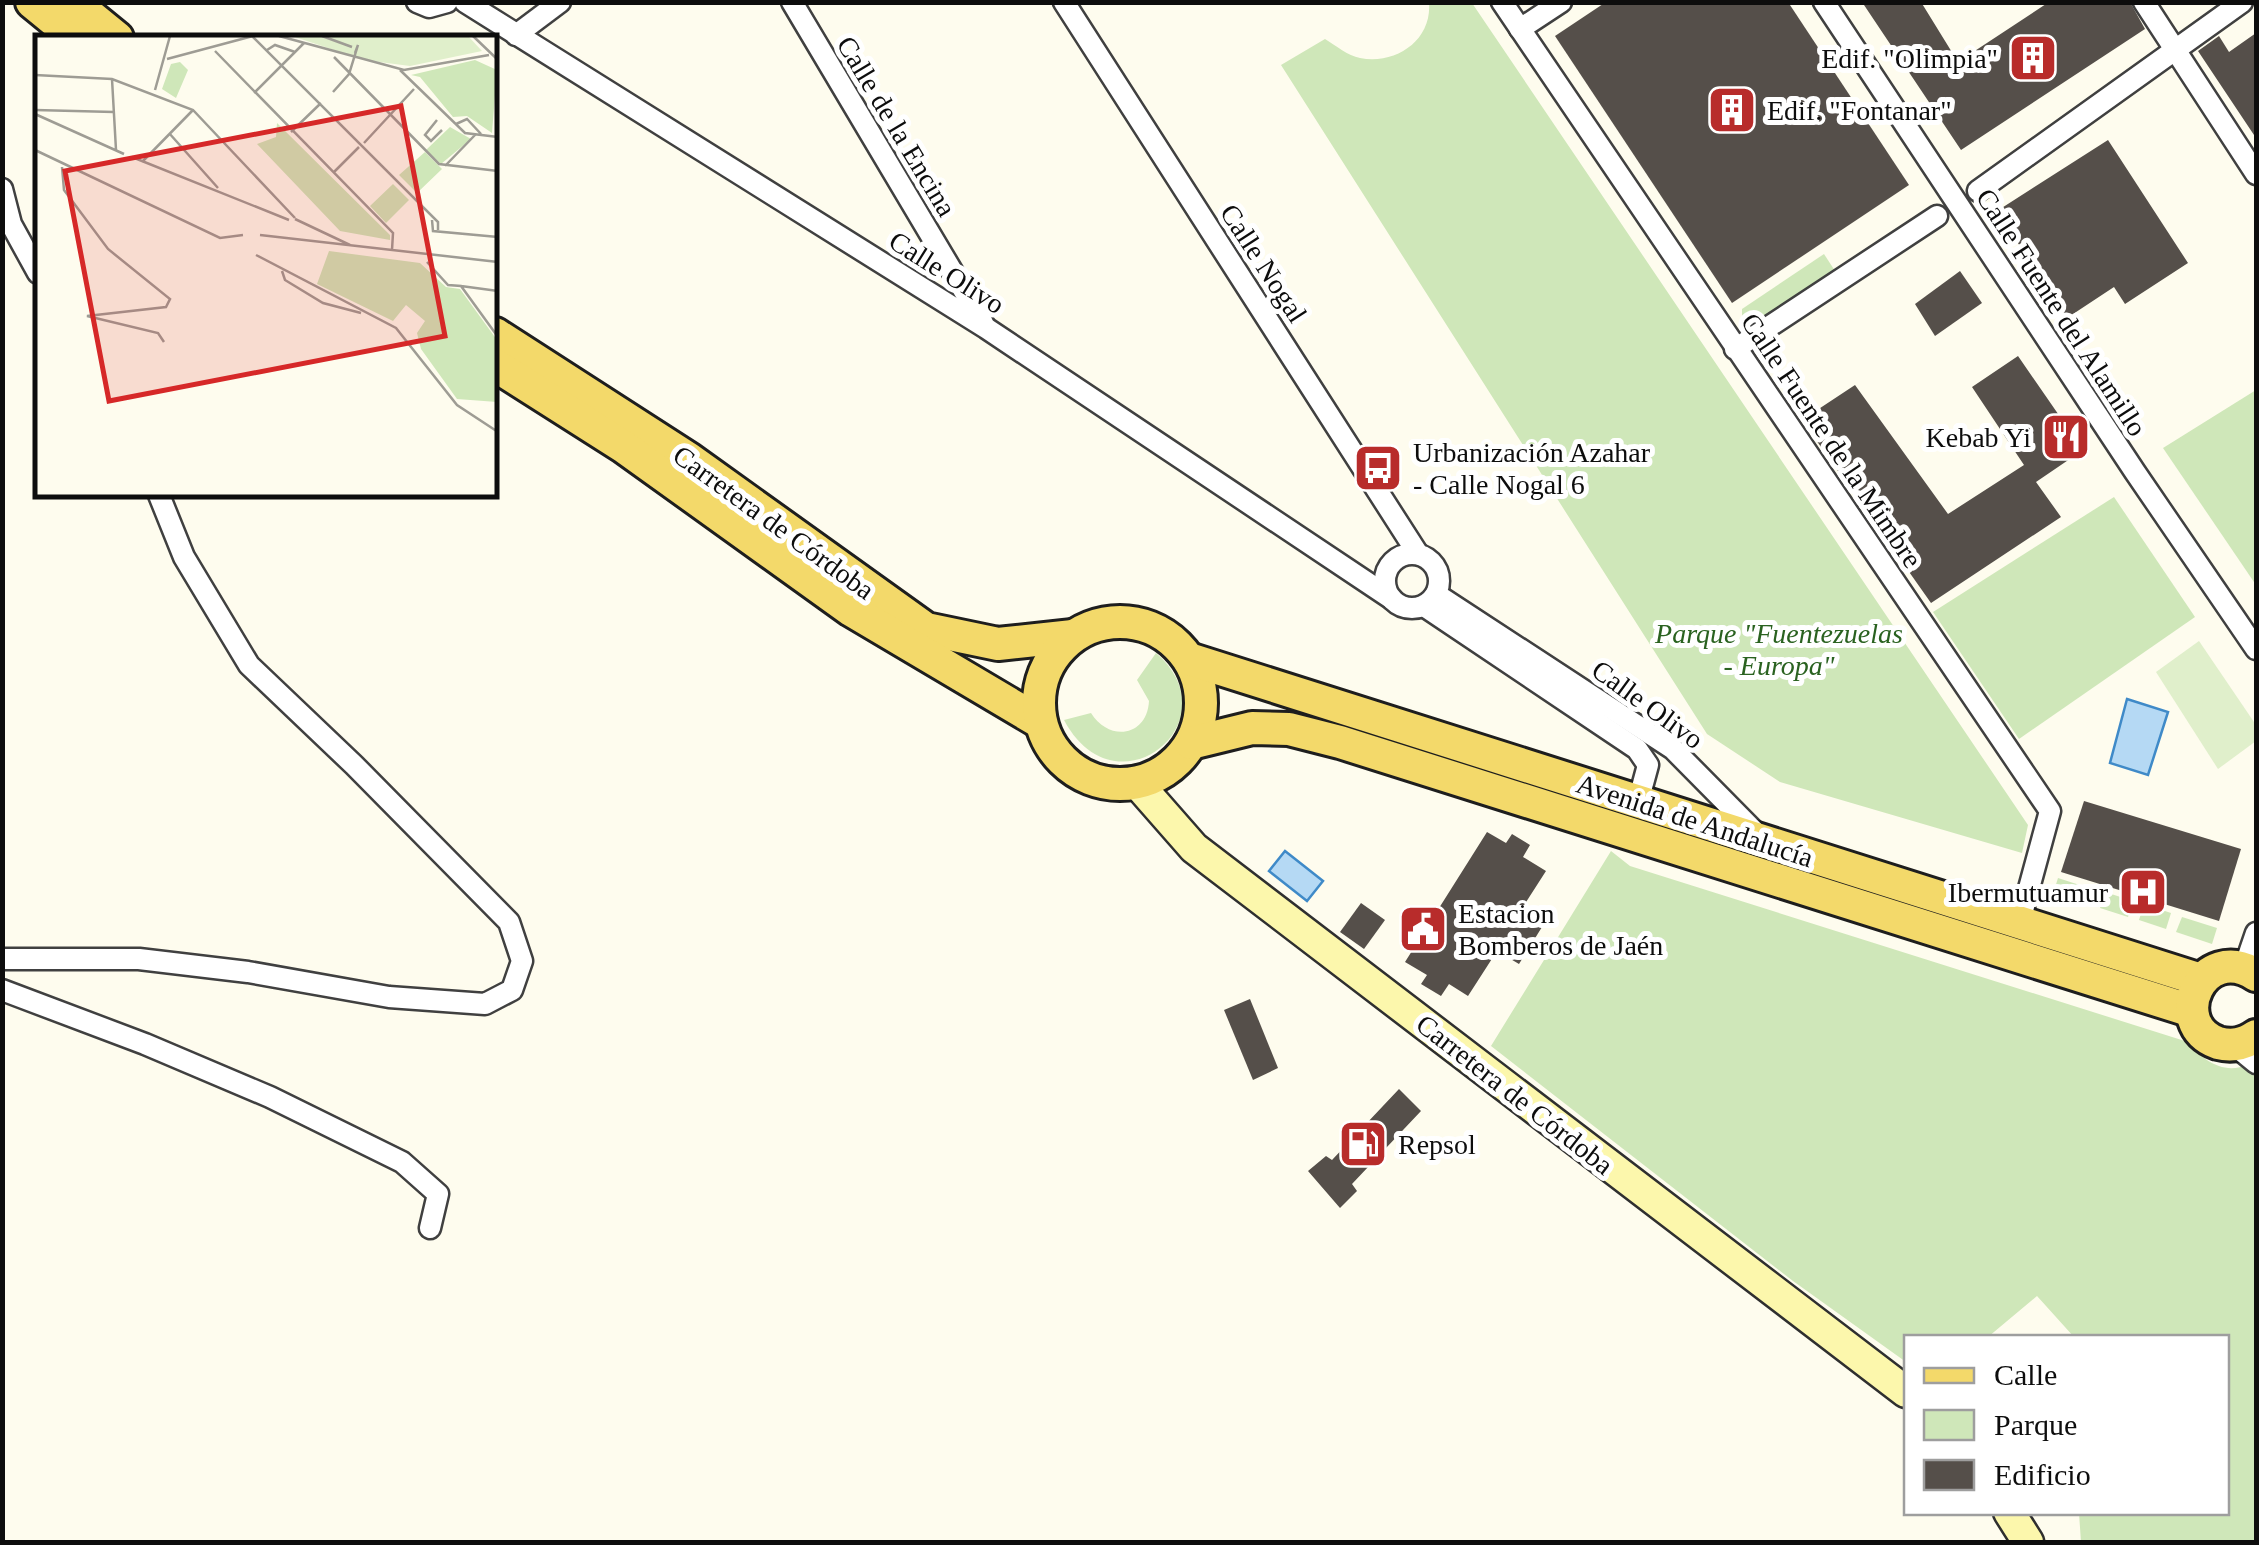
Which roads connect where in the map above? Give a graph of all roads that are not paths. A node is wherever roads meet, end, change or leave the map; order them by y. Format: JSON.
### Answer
{"nodes":[{"id":1,"x":32,"y":2,"type":"edge"},
{"id":2,"x":73,"y":2,"type":"edge"},
{"id":3,"x":418,"y":2,"type":"edge"},
{"id":4,"x":447,"y":2,"type":"edge"},
{"id":5,"x":465,"y":2,"type":"edge"},
{"id":6,"x":560,"y":2,"type":"edge"},
{"id":7,"x":792,"y":2,"type":"edge"},
{"id":8,"x":1064,"y":2,"type":"edge"},
{"id":9,"x":1502,"y":2,"type":"edge"},
{"id":10,"x":1561,"y":2,"type":"edge"},
{"id":11,"x":1824,"y":2,"type":"edge"},
{"id":12,"x":2144,"y":2,"type":"edge"},
{"id":13,"x":2242,"y":2,"type":"edge"},
{"id":14,"x":1520,"y":30,"type":"junction"},
{"id":15,"x":72,"y":35,"type":"edge"},
{"id":16,"x":113,"y":35,"type":"edge"},
{"id":17,"x":516,"y":35,"type":"junction"},
{"id":18,"x":2176,"y":51,"type":"junction"},
{"id":19,"x":2256,"y":174,"type":"edge"},
{"id":20,"x":2,"y":188,"type":"edge"},
{"id":21,"x":1978,"y":191,"type":"dead end"},
{"id":22,"x":1937,"y":216,"type":"dead end"},
{"id":23,"x":35,"y":268,"type":"edge"},
{"id":24,"x":986,"y":328,"type":"junction"},
{"id":25,"x":498,"y":336,"type":"edge"},
{"id":26,"x":1735,"y":349,"type":"junction"},
{"id":27,"x":498,"y":367,"type":"edge"},
{"id":28,"x":159,"y":498,"type":"edge"},
{"id":29,"x":1418,"y":554,"type":"junction"},
{"id":30,"x":1392,"y":600,"type":"junction"},
{"id":31,"x":1430,"y":600,"type":"junction"},
{"id":32,"x":1073,"y":636,"type":"junction"},
{"id":33,"x":2256,"y":649,"type":"edge"},
{"id":34,"x":1189,"y":659,"type":"junction"},
{"id":35,"x":1040,"y":722,"type":"junction"},
{"id":36,"x":1191,"y":743,"type":"junction"},
{"id":37,"x":1137,"y":784,"type":"junction"},
{"id":38,"x":1638,"y":802,"type":"junction"},
{"id":39,"x":1764,"y":842,"type":"junction"},
{"id":40,"x":2019,"y":925,"type":"junction"},
{"id":41,"x":2256,"y":932,"type":"edge"},
{"id":42,"x":2,"y":960,"type":"edge"},
{"id":43,"x":2250,"y":972,"type":"edge"},
{"id":44,"x":2,"y":990,"type":"edge"},
{"id":45,"x":2197,"y":996,"type":"junction"},
{"id":46,"x":2249,"y":1048,"type":"edge"},
{"id":47,"x":430,"y":1228,"type":"dead end"},
{"id":48,"x":1904,"y":1390,"type":"edge"},
{"id":49,"x":2012,"y":1515,"type":"edge"},
{"id":50,"x":2028,"y":1542,"type":"edge"}],
"edges":[{"from":1,"to":15,"type":"main road"},
{"from":2,"to":16,"type":"main road"},
{"from":3,"to":4,"type":"street"},
{"from":5,"to":17,"type":"street","name":"Calle Olivo"},
{"from":6,"to":17,"type":"street"},
{"from":7,"to":24,"type":"street","name":"Calle de la Encina"},
{"from":8,"to":29,"type":"street","name":"Calle Nogal"},
{"from":9,"to":14,"type":"street","name":"Calle Fuente de la Mimbre"},
{"from":10,"to":14,"type":"street"},
{"from":11,"to":33,"type":"street","name":"Calle Fuente del Alamillo"},
{"from":12,"to":18,"type":"street"},
{"from":13,"to":18,"type":"street"},
{"from":14,"to":26,"type":"street","name":"Calle Fuente de la Mimbre"},
{"from":17,"to":24,"type":"street","name":"Calle Olivo"},
{"from":18,"to":19,"type":"street"},
{"from":18,"to":21,"type":"street"},
{"from":20,"to":23,"type":"street"},
{"from":22,"to":26,"type":"street"},
{"from":24,"to":30,"type":"street","name":"Calle Olivo"},
{"from":25,"to":32,"type":"main road","name":"Carretera de Córdoba"},
{"from":26,"to":40,"type":"street","name":"Calle Fuente de la Mimbre"},
{"from":27,"to":35,"type":"main road","name":"Carretera de Córdoba"},
{"from":28,"to":42,"type":"street"},
{"from":29,"to":30,"type":"street"},
{"from":29,"to":31,"type":"street"},
{"from":30,"to":31,"type":"street"},
{"from":31,"to":38,"type":"street","name":"Calle Olivo"},
{"from":31,"to":39,"type":"street","name":"Calle Olivo"},
{"from":32,"to":34,"type":"main road"},
{"from":32,"to":35,"type":"main road"},
{"from":34,"to":36,"type":"main road"},
{"from":34,"to":38,"type":"main road","name":"Avenida de Andalucía"},
{"from":35,"to":37,"type":"main road"},
{"from":36,"to":37,"type":"main road"},
{"from":36,"to":45,"type":"main road","name":"Avenida de Andalucía"},
{"from":37,"to":48,"type":"main road","name":"Carretera de Córdoba"},
{"from":38,"to":39,"type":"main road","name":"Avenida de Andalucía"},
{"from":39,"to":40,"type":"main road","name":"Avenida de Andalucía"},
{"from":40,"to":45,"type":"main road","name":"Avenida de Andalucía"},
{"from":41,"to":43,"type":"street"},
{"from":43,"to":45,"type":"main road"},
{"from":44,"to":47,"type":"street"},
{"from":45,"to":46,"type":"main road"},
{"from":49,"to":50,"type":"main road"}]}
